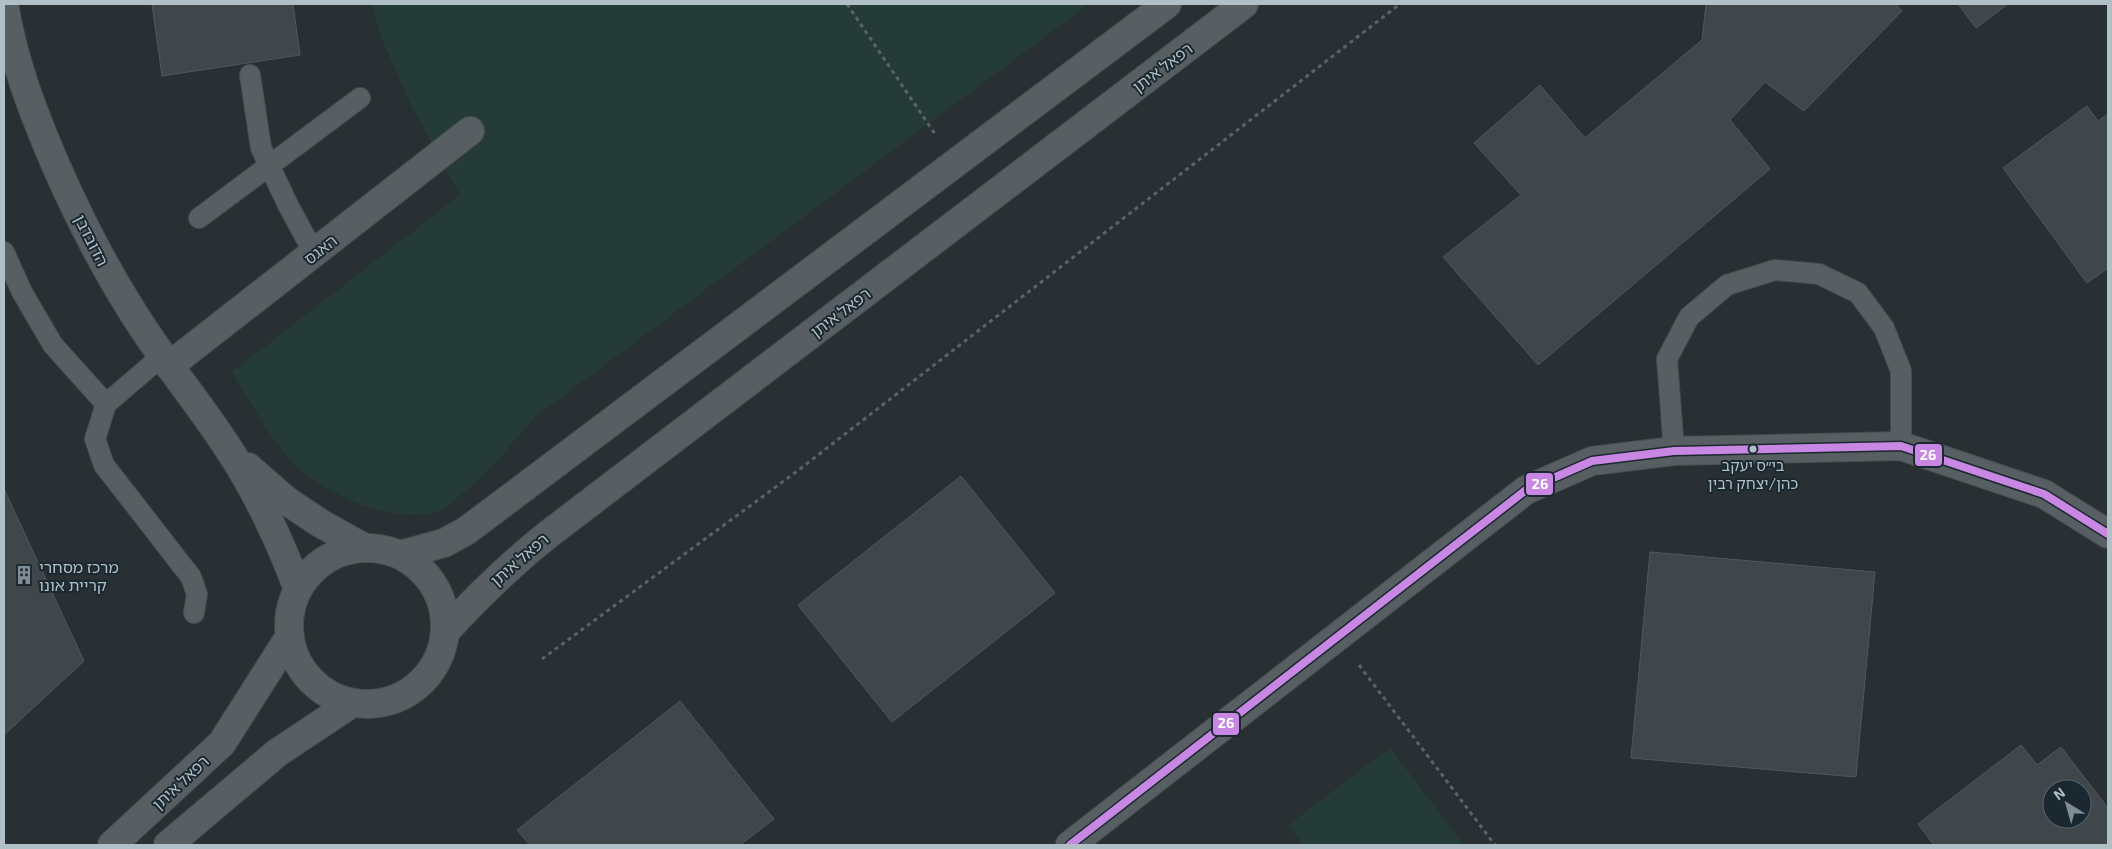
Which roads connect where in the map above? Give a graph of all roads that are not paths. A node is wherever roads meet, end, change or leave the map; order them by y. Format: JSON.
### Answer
{"nodes":[{"id":1,"x":4,"y":4,"type":"edge"},
{"id":2,"x":1168,"y":4,"type":"edge"},
{"id":3,"x":1244,"y":4,"type":"edge"},
{"id":4,"x":250,"y":75,"type":"dead end"},
{"id":5,"x":360,"y":98,"type":"dead end"},
{"id":6,"x":470,"y":131,"type":"dead end"},
{"id":7,"x":268,"y":165,"type":"junction"},
{"id":8,"x":199,"y":218,"type":"dead end"},
{"id":9,"x":4,"y":252,"type":"edge"},
{"id":10,"x":314,"y":253,"type":"junction"},
{"id":11,"x":166,"y":361,"type":"junction"},
{"id":12,"x":106,"y":404,"type":"junction"},
{"id":13,"x":1902,"y":446,"type":"junction"},
{"id":14,"x":230,"y":451,"type":"junction"},
{"id":15,"x":1674,"y":451,"type":"junction"},
{"id":16,"x":2108,"y":534,"type":"edge"},
{"id":17,"x":363,"y":547,"type":"junction"},
{"id":18,"x":400,"y":555,"type":"junction"},
{"id":19,"x":298,"y":589,"type":"junction"},
{"id":20,"x":194,"y":613,"type":"dead end"},
{"id":21,"x":446,"y":632,"type":"junction"},
{"id":22,"x":290,"y":636,"type":"junction"},
{"id":23,"x":352,"y":703,"type":"junction"},
{"id":24,"x":112,"y":845,"type":"edge"},
{"id":25,"x":168,"y":845,"type":"edge"},
{"id":26,"x":1070,"y":845,"type":"edge"}],
"edges":[{"from":1,"to":11,"type":"street","name":"הדובדבן"},
{"from":2,"to":18,"type":"street"},
{"from":3,"to":21,"type":"street","name":"רפאל איתן"},
{"from":4,"to":7,"type":"lane"},
{"from":5,"to":7,"type":"lane"},
{"from":6,"to":10,"type":"street","name":"האגס"},
{"from":7,"to":8,"type":"lane"},
{"from":7,"to":10,"type":"lane"},
{"from":9,"to":12,"type":"lane"},
{"from":10,"to":11,"type":"street","name":"האגס"},
{"from":11,"to":12,"type":"lane"},
{"from":11,"to":14,"type":"street","name":"הדובדבן"},
{"from":12,"to":20,"type":"lane"},
{"from":13,"to":15,"type":"street"},
{"from":13,"to":15,"type":"lane"},
{"from":13,"to":16,"type":"street"},
{"from":14,"to":17,"type":"street","name":"הדובדבן"},
{"from":14,"to":19,"type":"street","name":"הדובדבן"},
{"from":15,"to":26,"type":"street"},
{"from":17,"to":18,"type":"street"},
{"from":17,"to":19,"type":"street"},
{"from":18,"to":21,"type":"street"},
{"from":19,"to":22,"type":"street"},
{"from":21,"to":23,"type":"street"},
{"from":22,"to":23,"type":"street"},
{"from":22,"to":24,"type":"street","name":"רפאל איתן"},
{"from":23,"to":25,"type":"street"}]}
